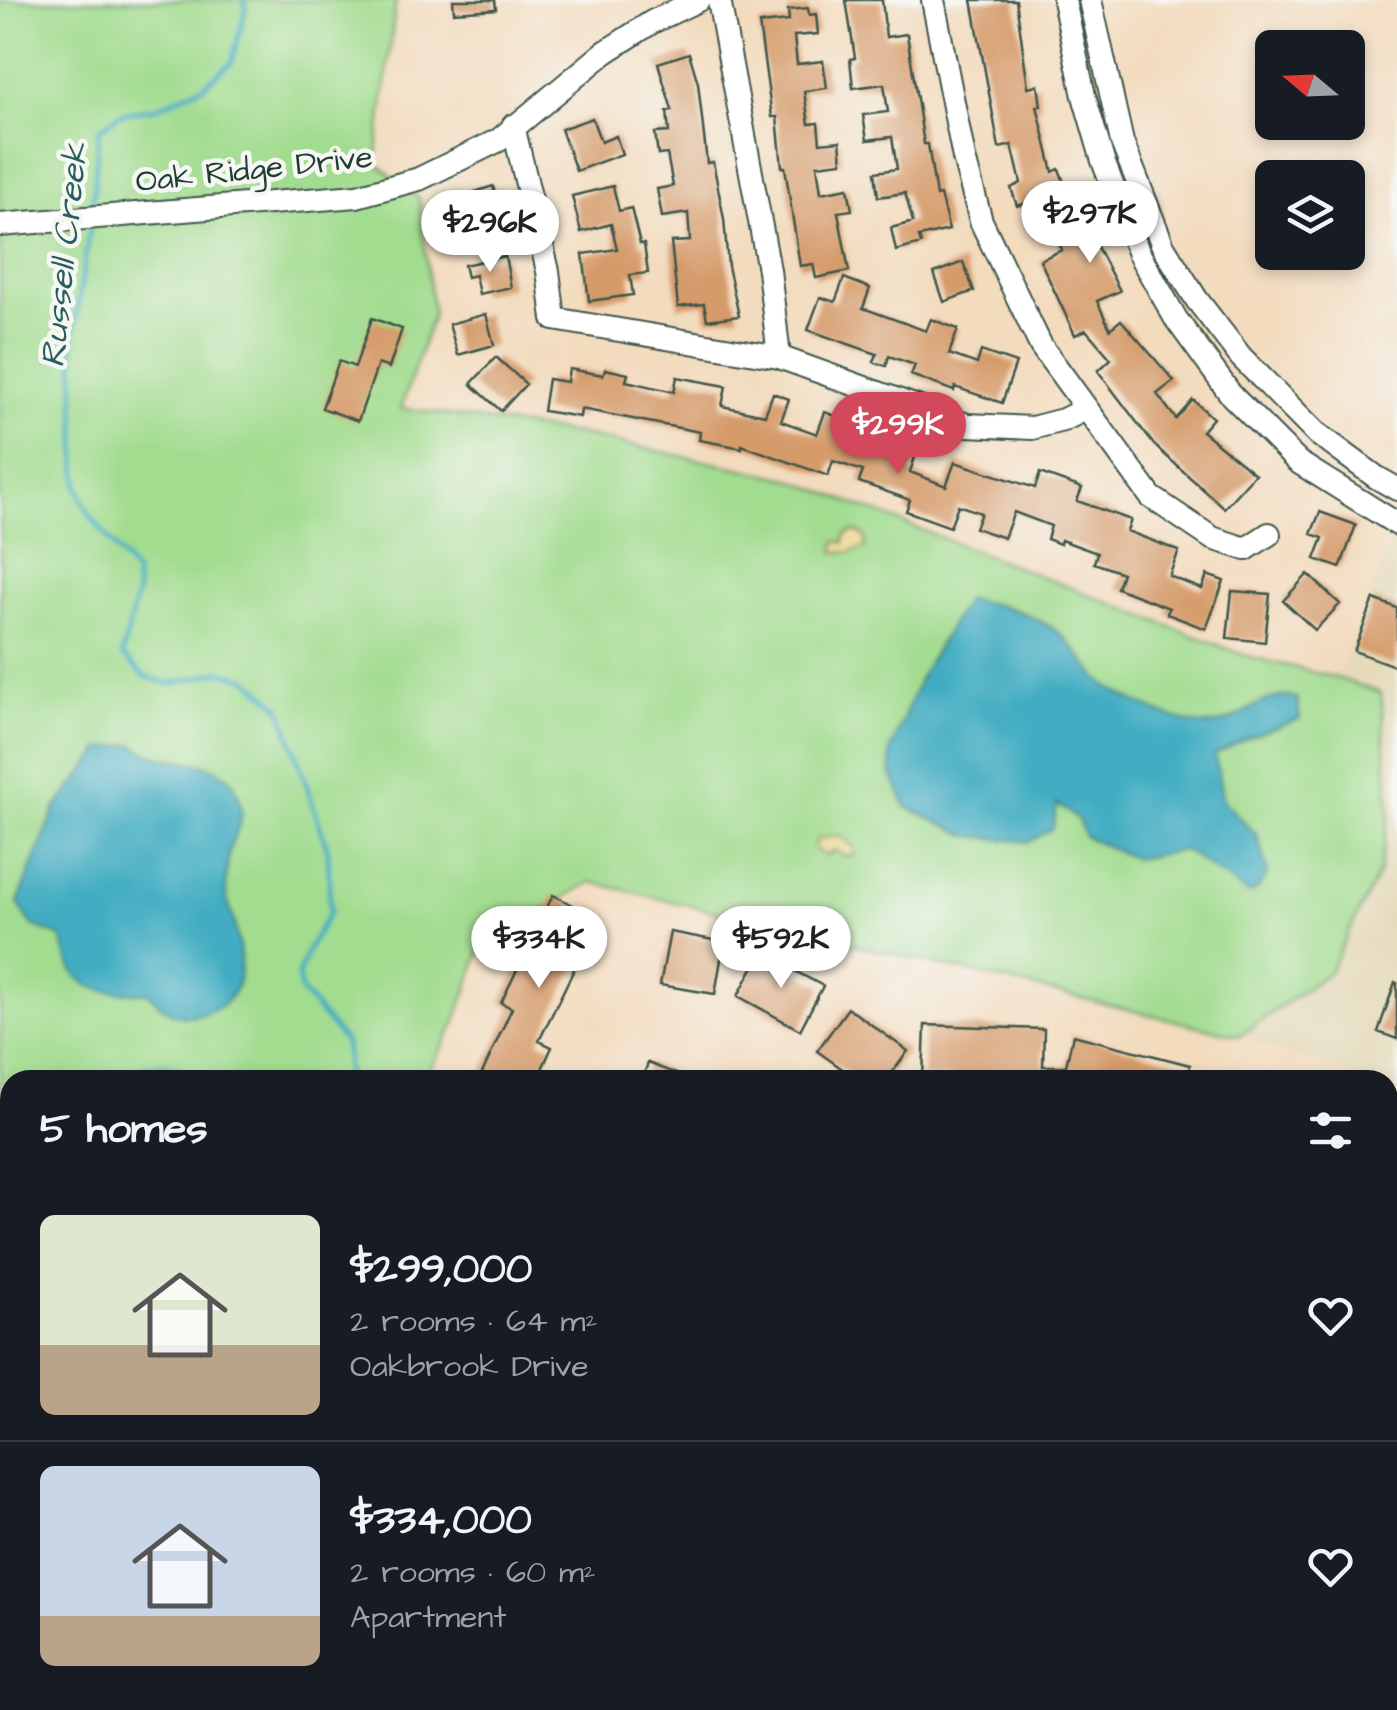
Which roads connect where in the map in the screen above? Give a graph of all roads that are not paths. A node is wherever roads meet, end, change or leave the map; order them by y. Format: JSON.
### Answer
{"nodes":[{"id":1,"x":698,"y":0,"type":"edge"},
{"id":2,"x":719,"y":0,"type":"edge"},
{"id":3,"x":933,"y":0,"type":"edge"},
{"id":4,"x":1064,"y":0,"type":"edge"},
{"id":5,"x":1090,"y":0,"type":"edge"},
{"id":6,"x":513,"y":126,"type":"junction"},
{"id":7,"x":0,"y":224,"type":"edge"},
{"id":8,"x":1162,"y":246,"type":"junction"},
{"id":9,"x":1139,"y":254,"type":"junction"},
{"id":10,"x":779,"y":358,"type":"junction"},
{"id":11,"x":1086,"y":409,"type":"junction"},
{"id":12,"x":1397,"y":489,"type":"edge"},
{"id":13,"x":1397,"y":524,"type":"edge"},
{"id":14,"x":1269,"y":534,"type":"dead end"}],
"edges":[{"from":1,"to":6,"type":"street","name":"Oak Ridge Drive"},
{"from":2,"to":10,"type":"street"},
{"from":3,"to":11,"type":"street"},
{"from":4,"to":9,"type":"street"},
{"from":5,"to":8,"type":"street"},
{"from":6,"to":7,"type":"street","name":"Oak Ridge Drive"},
{"from":6,"to":10,"type":"street"},
{"from":8,"to":9,"type":"street"},
{"from":8,"to":12,"type":"street"},
{"from":9,"to":13,"type":"street"},
{"from":10,"to":11,"type":"street"},
{"from":11,"to":14,"type":"street"}]}
